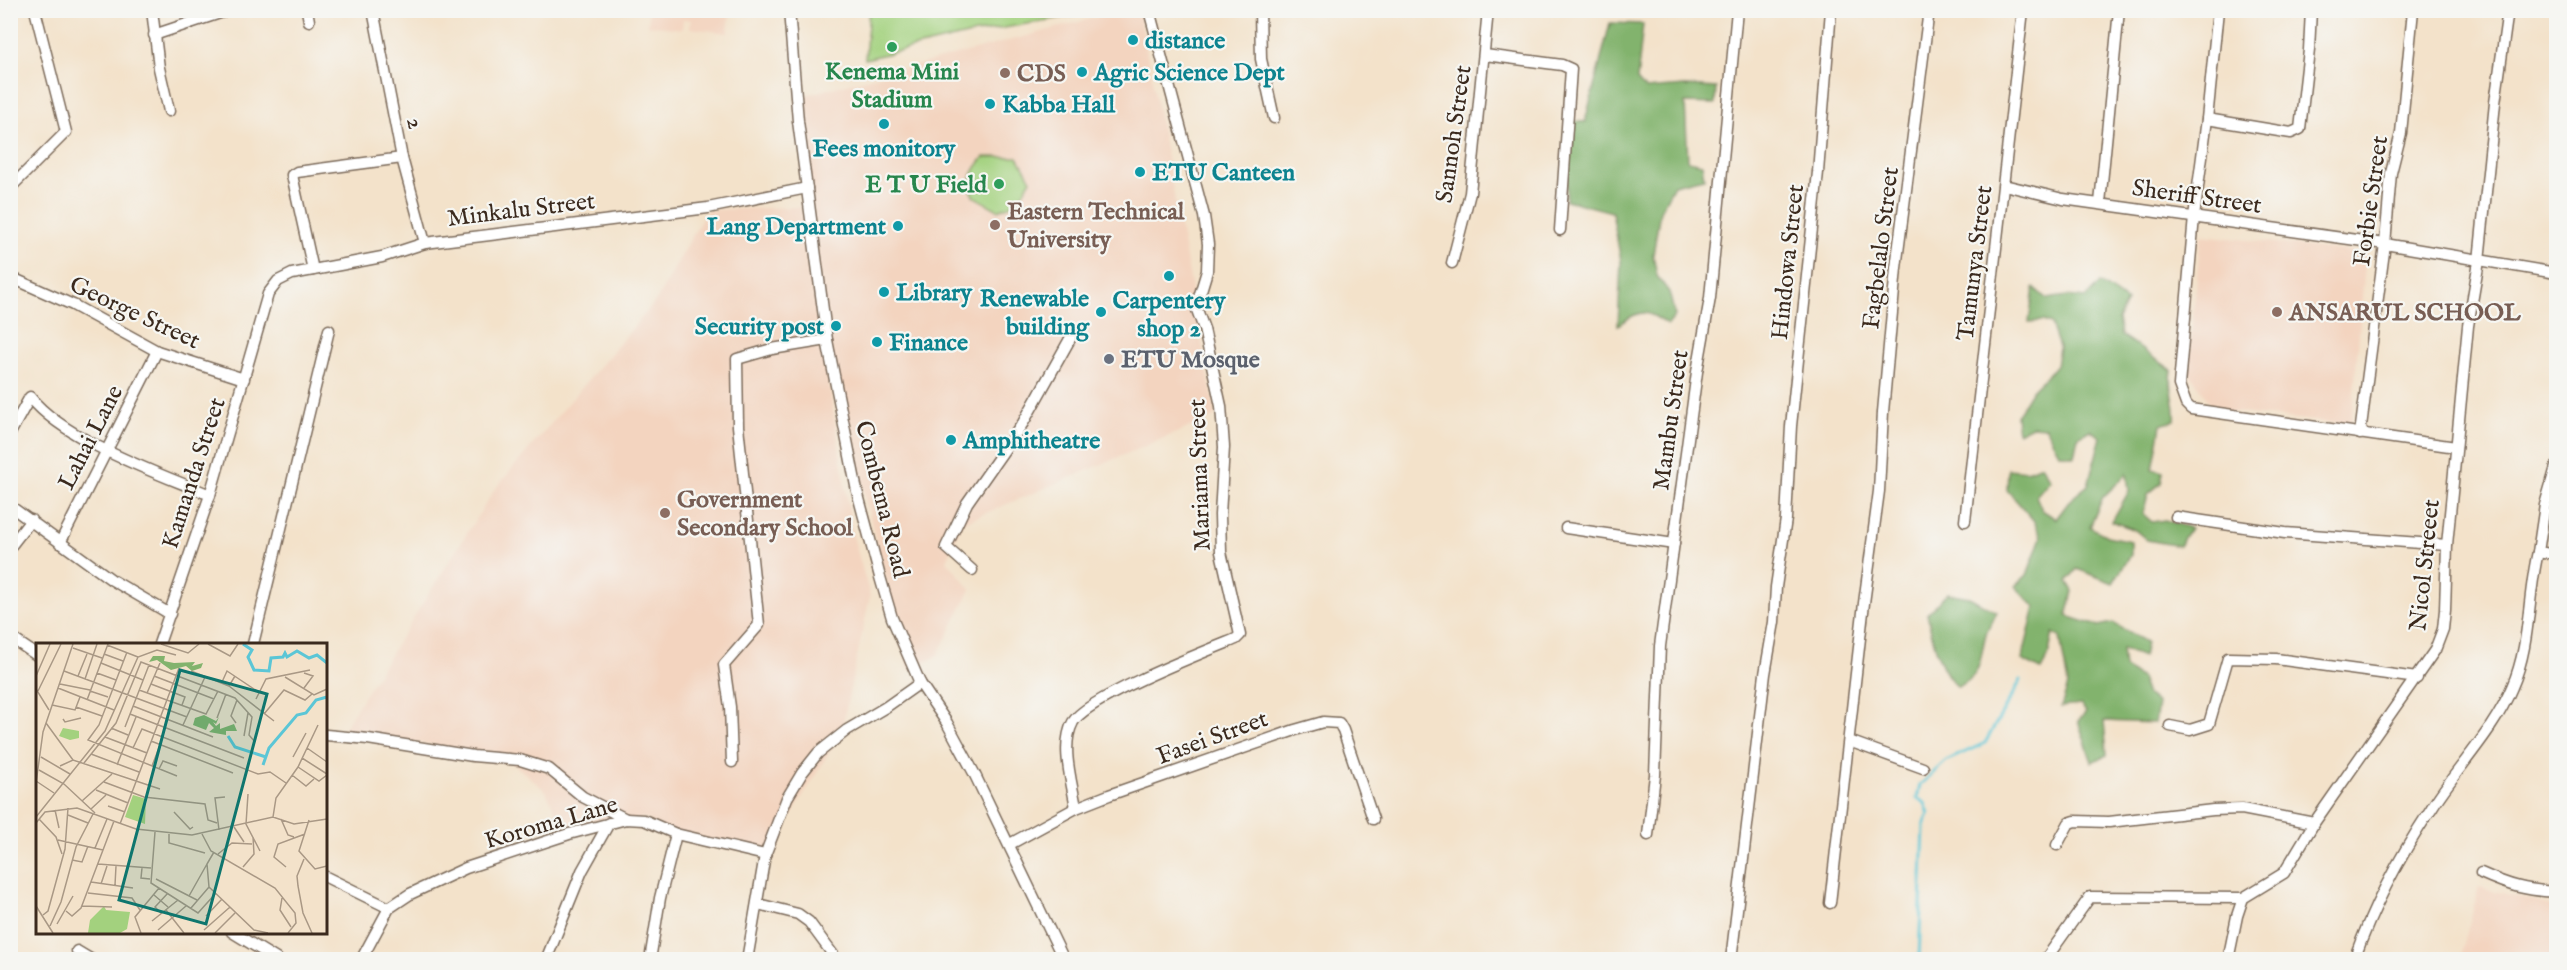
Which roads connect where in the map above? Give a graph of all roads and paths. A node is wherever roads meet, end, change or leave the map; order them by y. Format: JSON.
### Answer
{"nodes":[{"id":1,"x":35,"y":10,"type":"edge"},
{"id":2,"x":152,"y":10,"type":"edge"},
{"id":3,"x":229,"y":10,"type":"edge"},
{"id":4,"x":373,"y":10,"type":"edge"},
{"id":5,"x":789,"y":10,"type":"edge"},
{"id":6,"x":1149,"y":10,"type":"edge"},
{"id":7,"x":1260,"y":10,"type":"edge"},
{"id":8,"x":1488,"y":10,"type":"edge"},
{"id":9,"x":1737,"y":10,"type":"edge"},
{"id":10,"x":1831,"y":10,"type":"edge"},
{"id":11,"x":1929,"y":10,"type":"edge"},
{"id":12,"x":2023,"y":10,"type":"edge"},
{"id":13,"x":2119,"y":10,"type":"edge"},
{"id":14,"x":2218,"y":10,"type":"edge"},
{"id":15,"x":2312,"y":10,"type":"edge"},
{"id":16,"x":2413,"y":10,"type":"edge"},
{"id":17,"x":2508,"y":10,"type":"edge"},
{"id":18,"x":154,"y":35,"type":"junction"},
{"id":19,"x":1485,"y":56,"type":"junction"},
{"id":20,"x":169,"y":111,"type":"dead end"},
{"id":21,"x":1274,"y":118,"type":"dead end"},
{"id":22,"x":2207,"y":119,"type":"junction"},
{"id":23,"x":402,"y":158,"type":"junction"},
{"id":24,"x":2004,"y":185,"type":"junction"},
{"id":25,"x":10,"y":188,"type":"edge"},
{"id":26,"x":807,"y":188,"type":"junction"},
{"id":27,"x":2100,"y":203,"type":"junction"},
{"id":28,"x":2194,"y":217,"type":"junction"},
{"id":29,"x":1560,"y":230,"type":"dead end"},
{"id":30,"x":425,"y":243,"type":"junction"},
{"id":31,"x":2385,"y":244,"type":"junction"},
{"id":32,"x":2479,"y":261,"type":"junction"},
{"id":33,"x":1452,"y":263,"type":"dead end"},
{"id":34,"x":313,"y":270,"type":"junction"},
{"id":35,"x":2556,"y":273,"type":"edge"},
{"id":36,"x":10,"y":277,"type":"edge"},
{"id":37,"x":263,"y":313,"type":"joint"},
{"id":38,"x":329,"y":330,"type":"dead end"},
{"id":39,"x":1075,"y":330,"type":"dead end"},
{"id":40,"x":827,"y":340,"type":"junction"},
{"id":41,"x":157,"y":351,"type":"junction"},
{"id":42,"x":244,"y":379,"type":"junction"},
{"id":43,"x":10,"y":433,"type":"edge"},
{"id":44,"x":2360,"y":434,"type":"junction"},
{"id":45,"x":2456,"y":447,"type":"junction"},
{"id":46,"x":108,"y":450,"type":"junction"},
{"id":47,"x":2556,"y":467,"type":"edge"},
{"id":48,"x":210,"y":495,"type":"junction"},
{"id":49,"x":10,"y":506,"type":"edge"},
{"id":50,"x":2176,"y":517,"type":"dead end"},
{"id":51,"x":30,"y":520,"type":"junction"},
{"id":52,"x":1965,"y":521,"type":"dead end"},
{"id":53,"x":1566,"y":528,"type":"dead end"},
{"id":54,"x":60,"y":543,"type":"junction"},
{"id":55,"x":1674,"y":544,"type":"junction"},
{"id":56,"x":2448,"y":545,"type":"junction"},
{"id":57,"x":10,"y":547,"type":"edge"},
{"id":58,"x":2538,"y":552,"type":"junction"},
{"id":59,"x":2556,"y":555,"type":"edge"},
{"id":60,"x":972,"y":570,"type":"dead end"},
{"id":61,"x":170,"y":614,"type":"junction"},
{"id":62,"x":10,"y":637,"type":"edge"},
{"id":63,"x":160,"y":643,"type":"edge"},
{"id":64,"x":252,"y":643,"type":"edge"},
{"id":65,"x":36,"y":655,"type":"edge"},
{"id":66,"x":2416,"y":678,"type":"junction"},
{"id":67,"x":920,"y":683,"type":"junction"},
{"id":68,"x":2170,"y":726,"type":"dead end"},
{"id":69,"x":327,"y":735,"type":"edge"},
{"id":70,"x":1849,"y":741,"type":"junction"},
{"id":71,"x":732,"y":762,"type":"dead end"},
{"id":72,"x":1923,"y":768,"type":"dead end"},
{"id":73,"x":1076,"y":808,"type":"junction"},
{"id":74,"x":626,"y":819,"type":"junction"},
{"id":75,"x":1373,"y":819,"type":"dead end"},
{"id":76,"x":609,"y":823,"type":"junction"},
{"id":77,"x":2314,"y":823,"type":"junction"},
{"id":78,"x":676,"y":834,"type":"junction"},
{"id":79,"x":1648,"y":835,"type":"dead end"},
{"id":80,"x":1010,"y":844,"type":"junction"},
{"id":81,"x":2057,"y":846,"type":"dead end"},
{"id":82,"x":765,"y":855,"type":"junction"},
{"id":83,"x":2481,"y":873,"type":"dead end"},
{"id":84,"x":327,"y":877,"type":"edge"},
{"id":85,"x":2556,"y":892,"type":"edge"},
{"id":86,"x":2243,"y":898,"type":"junction"},
{"id":87,"x":1830,"y":903,"type":"dead end"},
{"id":88,"x":758,"y":904,"type":"junction"},
{"id":89,"x":389,"y":908,"type":"junction"},
{"id":90,"x":233,"y":934,"type":"edge"},
{"id":91,"x":77,"y":951,"type":"dead end"},
{"id":92,"x":92,"y":960,"type":"edge"},
{"id":93,"x":278,"y":960,"type":"edge"},
{"id":94,"x":361,"y":960,"type":"edge"},
{"id":95,"x":546,"y":960,"type":"edge"},
{"id":96,"x":650,"y":960,"type":"edge"},
{"id":97,"x":747,"y":960,"type":"edge"},
{"id":98,"x":837,"y":960,"type":"edge"},
{"id":99,"x":1064,"y":960,"type":"edge"},
{"id":100,"x":1731,"y":960,"type":"edge"},
{"id":101,"x":2045,"y":960,"type":"edge"},
{"id":102,"x":2228,"y":960,"type":"edge"},
{"id":103,"x":2354,"y":960,"type":"edge"}],
"edges":[{"from":1,"to":25,"type":"street"},
{"from":2,"to":18,"type":"street"},
{"from":3,"to":18,"type":"street"},
{"from":4,"to":23,"type":"street","name":"2"},
{"from":5,"to":26,"type":"street","name":"Combema Road"},
{"from":6,"to":73,"type":"street","name":"Mariama Street"},
{"from":7,"to":21,"type":"street"},
{"from":8,"to":19,"type":"street","name":"Sannoh Street"},
{"from":9,"to":55,"type":"street","name":"Mambu Street"},
{"from":10,"to":100,"type":"street","name":"Hindowa Street"},
{"from":11,"to":70,"type":"street","name":"Fagbelalo Street"},
{"from":12,"to":24,"type":"street","name":"Tamunya Street"},
{"from":13,"to":27,"type":"street"},
{"from":14,"to":22,"type":"street"},
{"from":15,"to":22,"type":"street"},
{"from":16,"to":31,"type":"street","name":"Forbie Street"},
{"from":17,"to":32,"type":"street","name":"Nicol Streeet"},
{"from":18,"to":20,"type":"street"},
{"from":19,"to":29,"type":"street"},
{"from":19,"to":33,"type":"street","name":"Sannoh Street"},
{"from":22,"to":28,"type":"street"},
{"from":23,"to":30,"type":"street","name":"2"},
{"from":23,"to":34,"type":"street"},
{"from":24,"to":27,"type":"street","name":"Sheriff Street"},
{"from":24,"to":52,"type":"street","name":"Tamunya Street"},
{"from":26,"to":30,"type":"street","name":"Minkalu Street"},
{"from":26,"to":40,"type":"street","name":"Combema Road"},
{"from":27,"to":28,"type":"street","name":"Sheriff Street"},
{"from":28,"to":31,"type":"street","name":"Sheriff Street"},
{"from":28,"to":44,"type":"street"},
{"from":30,"to":34,"type":"street","name":"Minkalu Street"},
{"from":31,"to":32,"type":"street","name":"Sheriff Street"},
{"from":31,"to":44,"type":"street","name":"Forbie Street"},
{"from":32,"to":35,"type":"street","name":"Sheriff Street"},
{"from":32,"to":45,"type":"street","name":"Nicol Streeet"},
{"from":34,"to":37,"type":"street","name":"Minkalu Street"},
{"from":36,"to":41,"type":"street","name":"George Street"},
{"from":37,"to":42,"type":"street","name":"Kamanda Street"},
{"from":38,"to":64,"type":"street"},
{"from":39,"to":60,"type":"street"},
{"from":40,"to":67,"type":"street","name":"Combema Road"},
{"from":40,"to":71,"type":"street"},
{"from":41,"to":42,"type":"street","name":"George Street"},
{"from":41,"to":46,"type":"street","name":"Lahai Lane"},
{"from":42,"to":48,"type":"street","name":"Kamanda Street"},
{"from":43,"to":46,"type":"street"},
{"from":44,"to":45,"type":"street"},
{"from":45,"to":56,"type":"street","name":"Nicol Streeet"},
{"from":46,"to":48,"type":"street"},
{"from":46,"to":54,"type":"street","name":"Lahai Lane"},
{"from":47,"to":58,"type":"street"},
{"from":48,"to":61,"type":"street","name":"Kamanda Street"},
{"from":49,"to":51,"type":"street"},
{"from":50,"to":56,"type":"street"},
{"from":51,"to":54,"type":"street"},
{"from":51,"to":57,"type":"street"},
{"from":53,"to":55,"type":"street"},
{"from":54,"to":61,"type":"street"},
{"from":55,"to":79,"type":"street","name":"Mambu Street"},
{"from":56,"to":66,"type":"street","name":"Nicol Streeet"},
{"from":58,"to":59,"type":"street"},
{"from":58,"to":103,"type":"street"},
{"from":61,"to":63,"type":"street","name":"Kamanda Street"},
{"from":62,"to":65,"type":"street"},
{"from":66,"to":68,"type":"street"},
{"from":66,"to":77,"type":"street","name":"Nicol Streeet"},
{"from":67,"to":80,"type":"street","name":"Combema Road"},
{"from":67,"to":82,"type":"street"},
{"from":69,"to":74,"type":"street"},
{"from":70,"to":72,"type":"street"},
{"from":70,"to":87,"type":"street","name":"Fagbelalo Street"},
{"from":73,"to":75,"type":"street","name":"Fasei Street"},
{"from":73,"to":80,"type":"street","name":"Fasei Street"},
{"from":74,"to":76,"type":"street","name":"Koroma Lane"},
{"from":74,"to":78,"type":"street","name":"Koroma Lane"},
{"from":76,"to":89,"type":"street","name":"Koroma Lane"},
{"from":76,"to":95,"type":"street"},
{"from":77,"to":81,"type":"street"},
{"from":77,"to":86,"type":"street","name":"Nicol Streeet"},
{"from":78,"to":82,"type":"street","name":"Koroma Lane"},
{"from":78,"to":96,"type":"street"},
{"from":80,"to":99,"type":"street","name":"Combema Road"},
{"from":82,"to":88,"type":"street"},
{"from":83,"to":85,"type":"street"},
{"from":84,"to":89,"type":"street"},
{"from":86,"to":101,"type":"street"},
{"from":86,"to":102,"type":"street"},
{"from":88,"to":97,"type":"street"},
{"from":88,"to":98,"type":"street"},
{"from":89,"to":94,"type":"street"},
{"from":90,"to":93,"type":"street"},
{"from":91,"to":92,"type":"street"}]}
